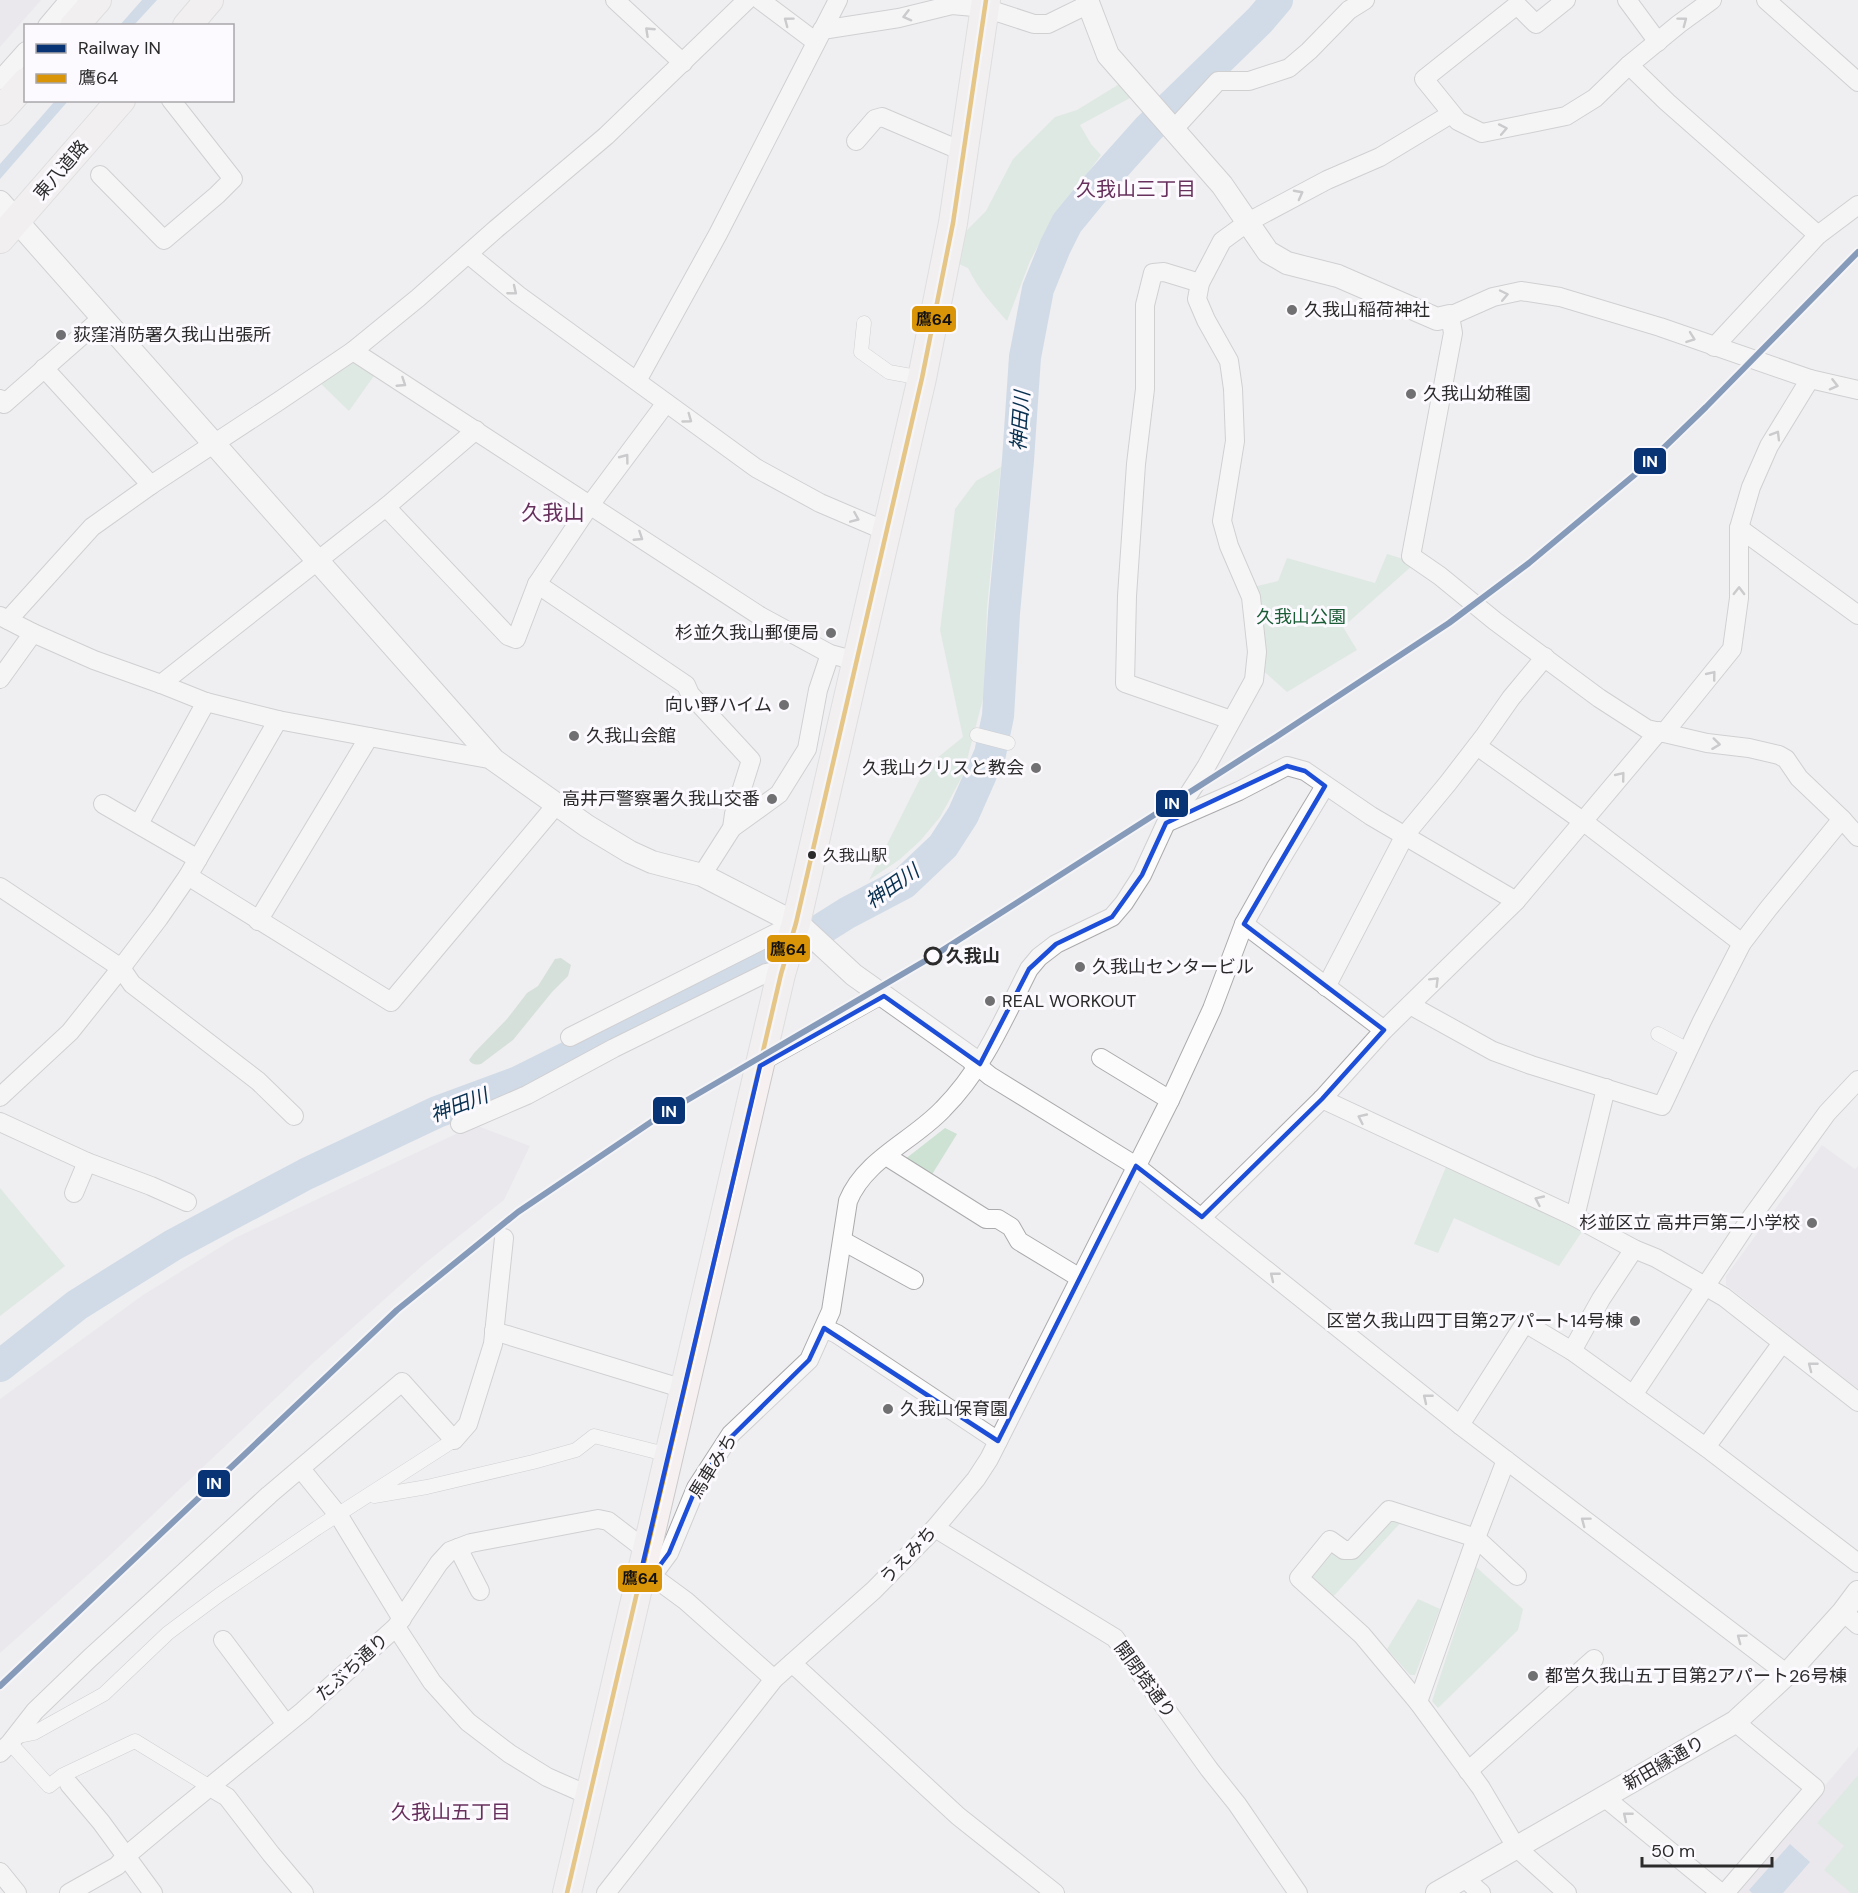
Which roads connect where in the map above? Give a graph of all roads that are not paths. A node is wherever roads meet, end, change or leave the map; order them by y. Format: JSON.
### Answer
{"nodes":[{"id":1,"x":69,"y":0,"type":"edge"},
{"id":2,"x":97,"y":0,"type":"edge"},
{"id":3,"x":209,"y":0,"type":"edge"},
{"id":4,"x":615,"y":0,"type":"edge"},
{"id":5,"x":747,"y":0,"type":"edge"},
{"id":6,"x":760,"y":0,"type":"edge"},
{"id":7,"x":838,"y":0,"type":"edge"},
{"id":8,"x":1365,"y":0,"type":"edge"},
{"id":9,"x":1566,"y":0,"type":"edge"},
{"id":10,"x":1627,"y":0,"type":"edge"},
{"id":11,"x":1712,"y":0,"type":"edge"},
{"id":12,"x":1766,"y":0,"type":"edge"},
{"id":13,"x":1088,"y":2,"type":"edge"},
{"id":14,"x":985,"y":4,"type":"edge"},
{"id":15,"x":1347,"y":5,"type":"edge"},
{"id":16,"x":49,"y":24,"type":"edge"},
{"id":17,"x":76,"y":24,"type":"edge"},
{"id":18,"x":189,"y":24,"type":"edge"},
{"id":19,"x":819,"y":36,"type":"junction"},
{"id":20,"x":1658,"y":42,"type":"junction"},
{"id":21,"x":24,"y":53,"type":"edge"},
{"id":22,"x":683,"y":63,"type":"junction"},
{"id":23,"x":1629,"y":65,"type":"junction"},
{"id":24,"x":0,"y":80,"type":"edge"},
{"id":25,"x":1858,"y":82,"type":"edge"},
{"id":26,"x":24,"y":84,"type":"edge"},
{"id":27,"x":120,"y":102,"type":"edge"},
{"id":28,"x":173,"y":102,"type":"edge"},
{"id":29,"x":0,"y":111,"type":"edge"},
{"id":30,"x":1451,"y":114,"type":"junction"},
{"id":31,"x":1166,"y":123,"type":"junction"},
{"id":32,"x":856,"y":141,"type":"dead end"},
{"id":33,"x":964,"y":152,"type":"junction"},
{"id":34,"x":100,"y":175,"type":"dead end"},
{"id":35,"x":1858,"y":205,"type":"edge"},
{"id":36,"x":6,"y":221,"type":"edge"},
{"id":37,"x":1248,"y":222,"type":"junction"},
{"id":38,"x":1818,"y":235,"type":"junction"},
{"id":39,"x":468,"y":254,"type":"junction"},
{"id":40,"x":1200,"y":283,"type":"junction"},
{"id":41,"x":1450,"y":316,"type":"junction"},
{"id":42,"x":103,"y":317,"type":"junction"},
{"id":43,"x":864,"y":323,"type":"dead end"},
{"id":44,"x":1718,"y":348,"type":"junction"},
{"id":45,"x":353,"y":351,"type":"junction"},
{"id":46,"x":44,"y":368,"type":"junction"},
{"id":47,"x":922,"y":378,"type":"junction"},
{"id":48,"x":1810,"y":379,"type":"junction"},
{"id":49,"x":637,"y":381,"type":"junction"},
{"id":50,"x":1858,"y":390,"type":"edge"},
{"id":51,"x":0,"y":399,"type":"edge"},
{"id":52,"x":666,"y":403,"type":"junction"},
{"id":53,"x":476,"y":430,"type":"junction"},
{"id":54,"x":214,"y":444,"type":"junction"},
{"id":55,"x":151,"y":485,"type":"junction"},
{"id":56,"x":590,"y":505,"type":"junction"},
{"id":57,"x":386,"y":507,"type":"junction"},
{"id":58,"x":1739,"y":528,"type":"junction"},
{"id":59,"x":888,"y":531,"type":"junction"},
{"id":60,"x":318,"y":561,"type":"junction"},
{"id":61,"x":537,"y":584,"type":"junction"},
{"id":62,"x":1858,"y":615,"type":"edge"},
{"id":63,"x":4,"y":618,"type":"edge"},
{"id":64,"x":33,"y":633,"type":"junction"},
{"id":65,"x":1545,"y":657,"type":"junction"},
{"id":66,"x":843,"y":658,"type":"junction"},
{"id":67,"x":0,"y":679,"type":"edge"},
{"id":68,"x":161,"y":684,"type":"junction"},
{"id":69,"x":206,"y":702,"type":"junction"},
{"id":70,"x":278,"y":720,"type":"junction"},
{"id":71,"x":1231,"y":720,"type":"junction"},
{"id":72,"x":1662,"y":732,"type":"junction"},
{"id":73,"x":977,"y":735,"type":"dead end"},
{"id":74,"x":369,"y":737,"type":"junction"},
{"id":75,"x":1008,"y":743,"type":"dead end"},
{"id":76,"x":1477,"y":746,"type":"junction"},
{"id":77,"x":494,"y":760,"type":"junction"},
{"id":78,"x":1325,"y":786,"type":"junction"},
{"id":79,"x":103,"y":804,"type":"dead end"},
{"id":80,"x":557,"y":804,"type":"junction"},
{"id":81,"x":1584,"y":822,"type":"junction"},
{"id":82,"x":1166,"y":823,"type":"junction"},
{"id":83,"x":139,"y":824,"type":"junction"},
{"id":84,"x":1852,"y":824,"type":"edge"},
{"id":85,"x":732,"y":828,"type":"junction"},
{"id":86,"x":1405,"y":835,"type":"junction"},
{"id":87,"x":198,"y":859,"type":"junction"},
{"id":88,"x":702,"y":875,"type":"junction"},
{"id":89,"x":188,"y":876,"type":"junction"},
{"id":90,"x":0,"y":887,"type":"edge"},
{"id":91,"x":1516,"y":901,"type":"junction"},
{"id":92,"x":258,"y":921,"type":"junction"},
{"id":93,"x":1244,"y":924,"type":"junction"},
{"id":94,"x":797,"y":926,"type":"junction"},
{"id":95,"x":1742,"y":943,"type":"junction"},
{"id":96,"x":783,"y":967,"type":"junction"},
{"id":97,"x":121,"y":968,"type":"junction"},
{"id":98,"x":1326,"y":987,"type":"junction"},
{"id":99,"x":884,"y":996,"type":"junction"},
{"id":100,"x":1410,"y":1005,"type":"junction"},
{"id":101,"x":1384,"y":1030,"type":"junction"},
{"id":102,"x":1658,"y":1034,"type":"dead end"},
{"id":103,"x":570,"y":1037,"type":"dead end"},
{"id":104,"x":1688,"y":1050,"type":"junction"},
{"id":105,"x":1101,"y":1058,"type":"dead end"},
{"id":106,"x":760,"y":1066,"type":"junction"},
{"id":107,"x":979,"y":1067,"type":"junction"},
{"id":108,"x":1858,"y":1080,"type":"edge"},
{"id":109,"x":1606,"y":1088,"type":"junction"},
{"id":110,"x":0,"y":1097,"type":"edge"},
{"id":111,"x":1322,"y":1099,"type":"junction"},
{"id":112,"x":1170,"y":1100,"type":"junction"},
{"id":113,"x":294,"y":1116,"type":"dead end"},
{"id":114,"x":0,"y":1122,"type":"edge"},
{"id":115,"x":460,"y":1124,"type":"dead end"},
{"id":116,"x":886,"y":1156,"type":"junction"},
{"id":117,"x":87,"y":1162,"type":"junction"},
{"id":118,"x":1136,"y":1166,"type":"junction"},
{"id":119,"x":75,"y":1193,"type":"dead end"},
{"id":120,"x":187,"y":1202,"type":"dead end"},
{"id":121,"x":1202,"y":1217,"type":"junction"},
{"id":122,"x":1575,"y":1217,"type":"junction"},
{"id":123,"x":504,"y":1238,"type":"dead end"},
{"id":124,"x":843,"y":1241,"type":"junction"},
{"id":125,"x":1634,"y":1249,"type":"junction"},
{"id":126,"x":1080,"y":1278,"type":"junction"},
{"id":127,"x":914,"y":1280,"type":"dead end"},
{"id":128,"x":1705,"y":1286,"type":"junction"},
{"id":129,"x":824,"y":1328,"type":"junction"},
{"id":130,"x":494,"y":1331,"type":"junction"},
{"id":131,"x":1782,"y":1342,"type":"junction"},
{"id":132,"x":1572,"y":1351,"type":"junction"},
{"id":133,"x":684,"y":1389,"type":"junction"},
{"id":134,"x":1633,"y":1395,"type":"junction"},
{"id":135,"x":1858,"y":1402,"type":"edge"},
{"id":136,"x":1460,"y":1425,"type":"junction"},
{"id":137,"x":454,"y":1440,"type":"junction"},
{"id":138,"x":998,"y":1441,"type":"junction"},
{"id":139,"x":1706,"y":1447,"type":"junction"},
{"id":140,"x":669,"y":1455,"type":"junction"},
{"id":141,"x":1506,"y":1460,"type":"junction"},
{"id":142,"x":301,"y":1469,"type":"junction"},
{"id":143,"x":369,"y":1496,"type":"junction"},
{"id":144,"x":339,"y":1516,"type":"junction"},
{"id":145,"x":934,"y":1528,"type":"junction"},
{"id":146,"x":1476,"y":1538,"type":"junction"},
{"id":147,"x":458,"y":1548,"type":"junction"},
{"id":148,"x":1858,"y":1563,"type":"edge"},
{"id":149,"x":645,"y":1570,"type":"junction"},
{"id":150,"x":1516,"y":1576,"type":"dead end"},
{"id":151,"x":480,"y":1591,"type":"dead end"},
{"id":152,"x":1858,"y":1592,"type":"edge"},
{"id":153,"x":1850,"y":1619,"type":"edge"},
{"id":154,"x":399,"y":1623,"type":"junction"},
{"id":155,"x":223,"y":1641,"type":"dead end"},
{"id":156,"x":1594,"y":1659,"type":"dead end"},
{"id":157,"x":792,"y":1663,"type":"junction"},
{"id":158,"x":1787,"y":1674,"type":"junction"},
{"id":159,"x":774,"y":1679,"type":"junction"},
{"id":160,"x":1418,"y":1702,"type":"junction"},
{"id":161,"x":1735,"y":1722,"type":"junction"},
{"id":162,"x":286,"y":1724,"type":"junction"},
{"id":163,"x":8,"y":1744,"type":"edge"},
{"id":164,"x":1468,"y":1771,"type":"junction"},
{"id":165,"x":69,"y":1784,"type":"dead end"},
{"id":166,"x":210,"y":1787,"type":"junction"},
{"id":167,"x":588,"y":1795,"type":"junction"},
{"id":168,"x":1604,"y":1797,"type":"junction"},
{"id":169,"x":1516,"y":1847,"type":"junction"},
{"id":170,"x":126,"y":1856,"type":"junction"},
{"id":171,"x":0,"y":1872,"type":"edge"},
{"id":172,"x":1464,"y":1878,"type":"junction"},
{"id":173,"x":17,"y":1893,"type":"edge"},
{"id":174,"x":69,"y":1893,"type":"edge"},
{"id":175,"x":153,"y":1893,"type":"edge"},
{"id":176,"x":304,"y":1893,"type":"edge"},
{"id":177,"x":567,"y":1893,"type":"edge"},
{"id":178,"x":606,"y":1893,"type":"edge"},
{"id":179,"x":1055,"y":1893,"type":"edge"},
{"id":180,"x":1298,"y":1893,"type":"edge"},
{"id":181,"x":1437,"y":1893,"type":"edge"},
{"id":182,"x":1481,"y":1893,"type":"edge"},
{"id":183,"x":1567,"y":1893,"type":"edge"},
{"id":184,"x":1723,"y":1893,"type":"edge"}],
"edges":[{"from":1,"to":16,"type":"street"},
{"from":2,"to":17,"type":"main road"},
{"from":3,"to":18,"type":"main road"},
{"from":22,"to":4,"type":"street","one_way":true},
{"from":5,"to":22,"type":"street"},
{"from":19,"to":6,"type":"street","one_way":true},
{"from":7,"to":19,"type":"street"},
{"from":8,"to":15,"type":"street"},
{"from":9,"to":30,"type":"street"},
{"from":10,"to":20,"type":"street"},
{"from":20,"to":11,"type":"street","one_way":true},
{"from":12,"to":25,"type":"street"},
{"from":13,"to":14,"type":"street"},
{"from":13,"to":31,"type":"street"},
{"from":14,"to":19,"type":"street","one_way":true},
{"from":14,"to":33,"type":"main road"},
{"from":15,"to":31,"type":"street"},
{"from":19,"to":49,"type":"street"},
{"from":20,"to":23,"type":"street"},
{"from":21,"to":24,"type":"street"},
{"from":22,"to":39,"type":"street"},
{"from":30,"to":23,"type":"street","one_way":true},
{"from":23,"to":38,"type":"street"},
{"from":26,"to":29,"type":"main road"},
{"from":27,"to":36,"type":"main road","name":"東八道路"},
{"from":28,"to":34,"type":"street"},
{"from":37,"to":30,"type":"street","one_way":true},
{"from":31,"to":37,"type":"street"},
{"from":32,"to":33,"type":"street"},
{"from":33,"to":47,"type":"main road"},
{"from":35,"to":38,"type":"street"},
{"from":36,"to":42,"type":"street"},
{"from":37,"to":40,"type":"street"},
{"from":37,"to":41,"type":"street"},
{"from":38,"to":44,"type":"street"},
{"from":39,"to":45,"type":"street"},
{"from":39,"to":49,"type":"street","one_way":true},
{"from":40,"to":71,"type":"street"},
{"from":40,"to":71,"type":"street"},
{"from":41,"to":44,"type":"street","one_way":true},
{"from":41,"to":65,"type":"street"},
{"from":42,"to":46,"type":"street"},
{"from":42,"to":54,"type":"street"},
{"from":43,"to":47,"type":"street"},
{"from":44,"to":48,"type":"street"},
{"from":45,"to":53,"type":"street","one_way":true},
{"from":45,"to":54,"type":"street"},
{"from":46,"to":51,"type":"street"},
{"from":46,"to":55,"type":"street"},
{"from":47,"to":59,"type":"main road"},
{"from":48,"to":50,"type":"street","one_way":true},
{"from":58,"to":48,"type":"street","one_way":true},
{"from":49,"to":52,"type":"street"},
{"from":56,"to":52,"type":"street","one_way":true},
{"from":52,"to":59,"type":"street","one_way":true},
{"from":53,"to":56,"type":"street"},
{"from":53,"to":57,"type":"street"},
{"from":54,"to":55,"type":"street"},
{"from":54,"to":60,"type":"street"},
{"from":55,"to":63,"type":"street"},
{"from":56,"to":61,"type":"street"},
{"from":56,"to":66,"type":"street","one_way":true},
{"from":57,"to":60,"type":"street"},
{"from":57,"to":61,"type":"street"},
{"from":58,"to":62,"type":"street"},
{"from":72,"to":58,"type":"street","one_way":true},
{"from":59,"to":66,"type":"main road"},
{"from":60,"to":68,"type":"street"},
{"from":60,"to":77,"type":"street"},
{"from":61,"to":85,"type":"street"},
{"from":63,"to":64,"type":"street"},
{"from":64,"to":67,"type":"street"},
{"from":64,"to":68,"type":"street"},
{"from":65,"to":72,"type":"street"},
{"from":65,"to":76,"type":"street"},
{"from":66,"to":85,"type":"street"},
{"from":66,"to":94,"type":"main road"},
{"from":68,"to":69,"type":"street"},
{"from":69,"to":70,"type":"street"},
{"from":69,"to":83,"type":"street"},
{"from":70,"to":74,"type":"street"},
{"from":70,"to":87,"type":"street"},
{"from":71,"to":82,"type":"street"},
{"from":81,"to":72,"type":"street","one_way":true},
{"from":72,"to":84,"type":"street","one_way":true},
{"from":73,"to":75,"type":"street"},
{"from":74,"to":77,"type":"street"},
{"from":74,"to":92,"type":"street"},
{"from":76,"to":81,"type":"street"},
{"from":76,"to":86,"type":"street"},
{"from":77,"to":80,"type":"street"},
{"from":78,"to":82,"type":"street"},
{"from":78,"to":86,"type":"street"},
{"from":78,"to":93,"type":"street","name":"うえみち"},
{"from":79,"to":83,"type":"street"},
{"from":80,"to":88,"type":"street"},
{"from":80,"to":92,"type":"street"},
{"from":81,"to":91,"type":"street"},
{"from":81,"to":95,"type":"street"},
{"from":82,"to":107,"type":"street"},
{"from":83,"to":87,"type":"street"},
{"from":84,"to":95,"type":"street"},
{"from":85,"to":88,"type":"street"},
{"from":86,"to":91,"type":"street"},
{"from":86,"to":98,"type":"street"},
{"from":87,"to":89,"type":"street"},
{"from":88,"to":94,"type":"street"},
{"from":89,"to":92,"type":"street"},
{"from":89,"to":97,"type":"street"},
{"from":90,"to":97,"type":"street"},
{"from":100,"to":91,"type":"street","one_way":true},
{"from":93,"to":98,"type":"street"},
{"from":93,"to":112,"type":"street","name":"うえみち"},
{"from":94,"to":96,"type":"main road"},
{"from":94,"to":99,"type":"street"},
{"from":94,"to":103,"type":"street"},
{"from":95,"to":104,"type":"street"},
{"from":96,"to":106,"type":"main road"},
{"from":96,"to":115,"type":"street"},
{"from":97,"to":110,"type":"street"},
{"from":97,"to":113,"type":"street"},
{"from":98,"to":101,"type":"street"},
{"from":99,"to":106,"type":"street"},
{"from":99,"to":107,"type":"street"},
{"from":100,"to":101,"type":"street"},
{"from":100,"to":109,"type":"street"},
{"from":101,"to":111,"type":"street"},
{"from":102,"to":104,"type":"street"},
{"from":104,"to":109,"type":"street"},
{"from":105,"to":112,"type":"street"},
{"from":106,"to":133,"type":"main road"},
{"from":107,"to":116,"type":"street"},
{"from":107,"to":118,"type":"street"},
{"from":108,"to":128,"type":"street"},
{"from":109,"to":122,"type":"street"},
{"from":111,"to":121,"type":"street"},
{"from":122,"to":111,"type":"street","one_way":true},
{"from":112,"to":118,"type":"street","name":"うえみち"},
{"from":114,"to":117,"type":"street"},
{"from":116,"to":124,"type":"street"},
{"from":116,"to":126,"type":"street"},
{"from":117,"to":119,"type":"street"},
{"from":117,"to":120,"type":"street"},
{"from":118,"to":121,"type":"street"},
{"from":118,"to":126,"type":"street","name":"うえみち"},
{"from":136,"to":121,"type":"street","one_way":true},
{"from":122,"to":125,"type":"street"},
{"from":123,"to":130,"type":"street"},
{"from":124,"to":127,"type":"street"},
{"from":124,"to":129,"type":"street"},
{"from":125,"to":128,"type":"street"},
{"from":125,"to":132,"type":"street"},
{"from":126,"to":138,"type":"street","name":"うえみち"},
{"from":128,"to":131,"type":"street"},
{"from":128,"to":134,"type":"street"},
{"from":129,"to":138,"type":"street"},
{"from":129,"to":149,"type":"street","name":"馬車みち"},
{"from":130,"to":133,"type":"street"},
{"from":130,"to":137,"type":"street"},
{"from":135,"to":131,"type":"street","one_way":true},
{"from":131,"to":139,"type":"street"},
{"from":132,"to":134,"type":"street"},
{"from":132,"to":136,"type":"street"},
{"from":133,"to":140,"type":"main road"},
{"from":134,"to":139,"type":"street"},
{"from":136,"to":141,"type":"street"},
{"from":137,"to":142,"type":"street"},
{"from":137,"to":143,"type":"street"},
{"from":138,"to":145,"type":"street","name":"うえみち"},
{"from":139,"to":148,"type":"street"},
{"from":140,"to":143,"type":"street"},
{"from":140,"to":149,"type":"main road"},
{"from":141,"to":146,"type":"street"},
{"from":158,"to":141,"type":"street","one_way":true},
{"from":142,"to":144,"type":"street"},
{"from":142,"to":163,"type":"street"},
{"from":143,"to":144,"type":"street"},
{"from":144,"to":154,"type":"street"},
{"from":144,"to":163,"type":"street"},
{"from":145,"to":157,"type":"street","name":"うえみち"},
{"from":145,"to":180,"type":"street","name":"開閉塔通り"},
{"from":146,"to":150,"type":"street"},
{"from":146,"to":160,"type":"street"},
{"from":146,"to":160,"type":"street"},
{"from":147,"to":149,"type":"street","name":"たぶち通り"},
{"from":147,"to":151,"type":"street"},
{"from":147,"to":154,"type":"street","name":"たぶち通り"},
{"from":149,"to":159,"type":"street","name":"たぶち通り"},
{"from":149,"to":167,"type":"main road"},
{"from":152,"to":153,"type":"street","name":"新田縁通り"},
{"from":153,"to":158,"type":"street","name":"新田縁通り"},
{"from":154,"to":162,"type":"street","name":"たぶち通り"},
{"from":154,"to":167,"type":"street"},
{"from":155,"to":162,"type":"street"},
{"from":156,"to":164,"type":"street"},
{"from":157,"to":159,"type":"street","name":"うえみち"},
{"from":157,"to":179,"type":"street"},
{"from":158,"to":161,"type":"street","name":"新田縁通り"},
{"from":159,"to":178,"type":"street","name":"うえみち"},
{"from":160,"to":164,"type":"street"},
{"from":161,"to":168,"type":"street","name":"新田縁通り"},
{"from":161,"to":184,"type":"street"},
{"from":162,"to":166,"type":"street","name":"たぶち通り"},
{"from":163,"to":166,"type":"street"},
{"from":164,"to":169,"type":"street"},
{"from":165,"to":170,"type":"street"},
{"from":166,"to":170,"type":"street","name":"たぶち通り"},
{"from":166,"to":176,"type":"street"},
{"from":167,"to":177,"type":"main road"},
{"from":168,"to":169,"type":"street","name":"新田縁通り"},
{"from":184,"to":168,"type":"street","one_way":true},
{"from":169,"to":172,"type":"street","name":"新田縁通り"},
{"from":169,"to":183,"type":"street"},
{"from":170,"to":174,"type":"street","name":"たぶち通り"},
{"from":170,"to":175,"type":"street"},
{"from":171,"to":173,"type":"street"},
{"from":172,"to":181,"type":"street","name":"新田縁通り"},
{"from":172,"to":182,"type":"street"}]}
